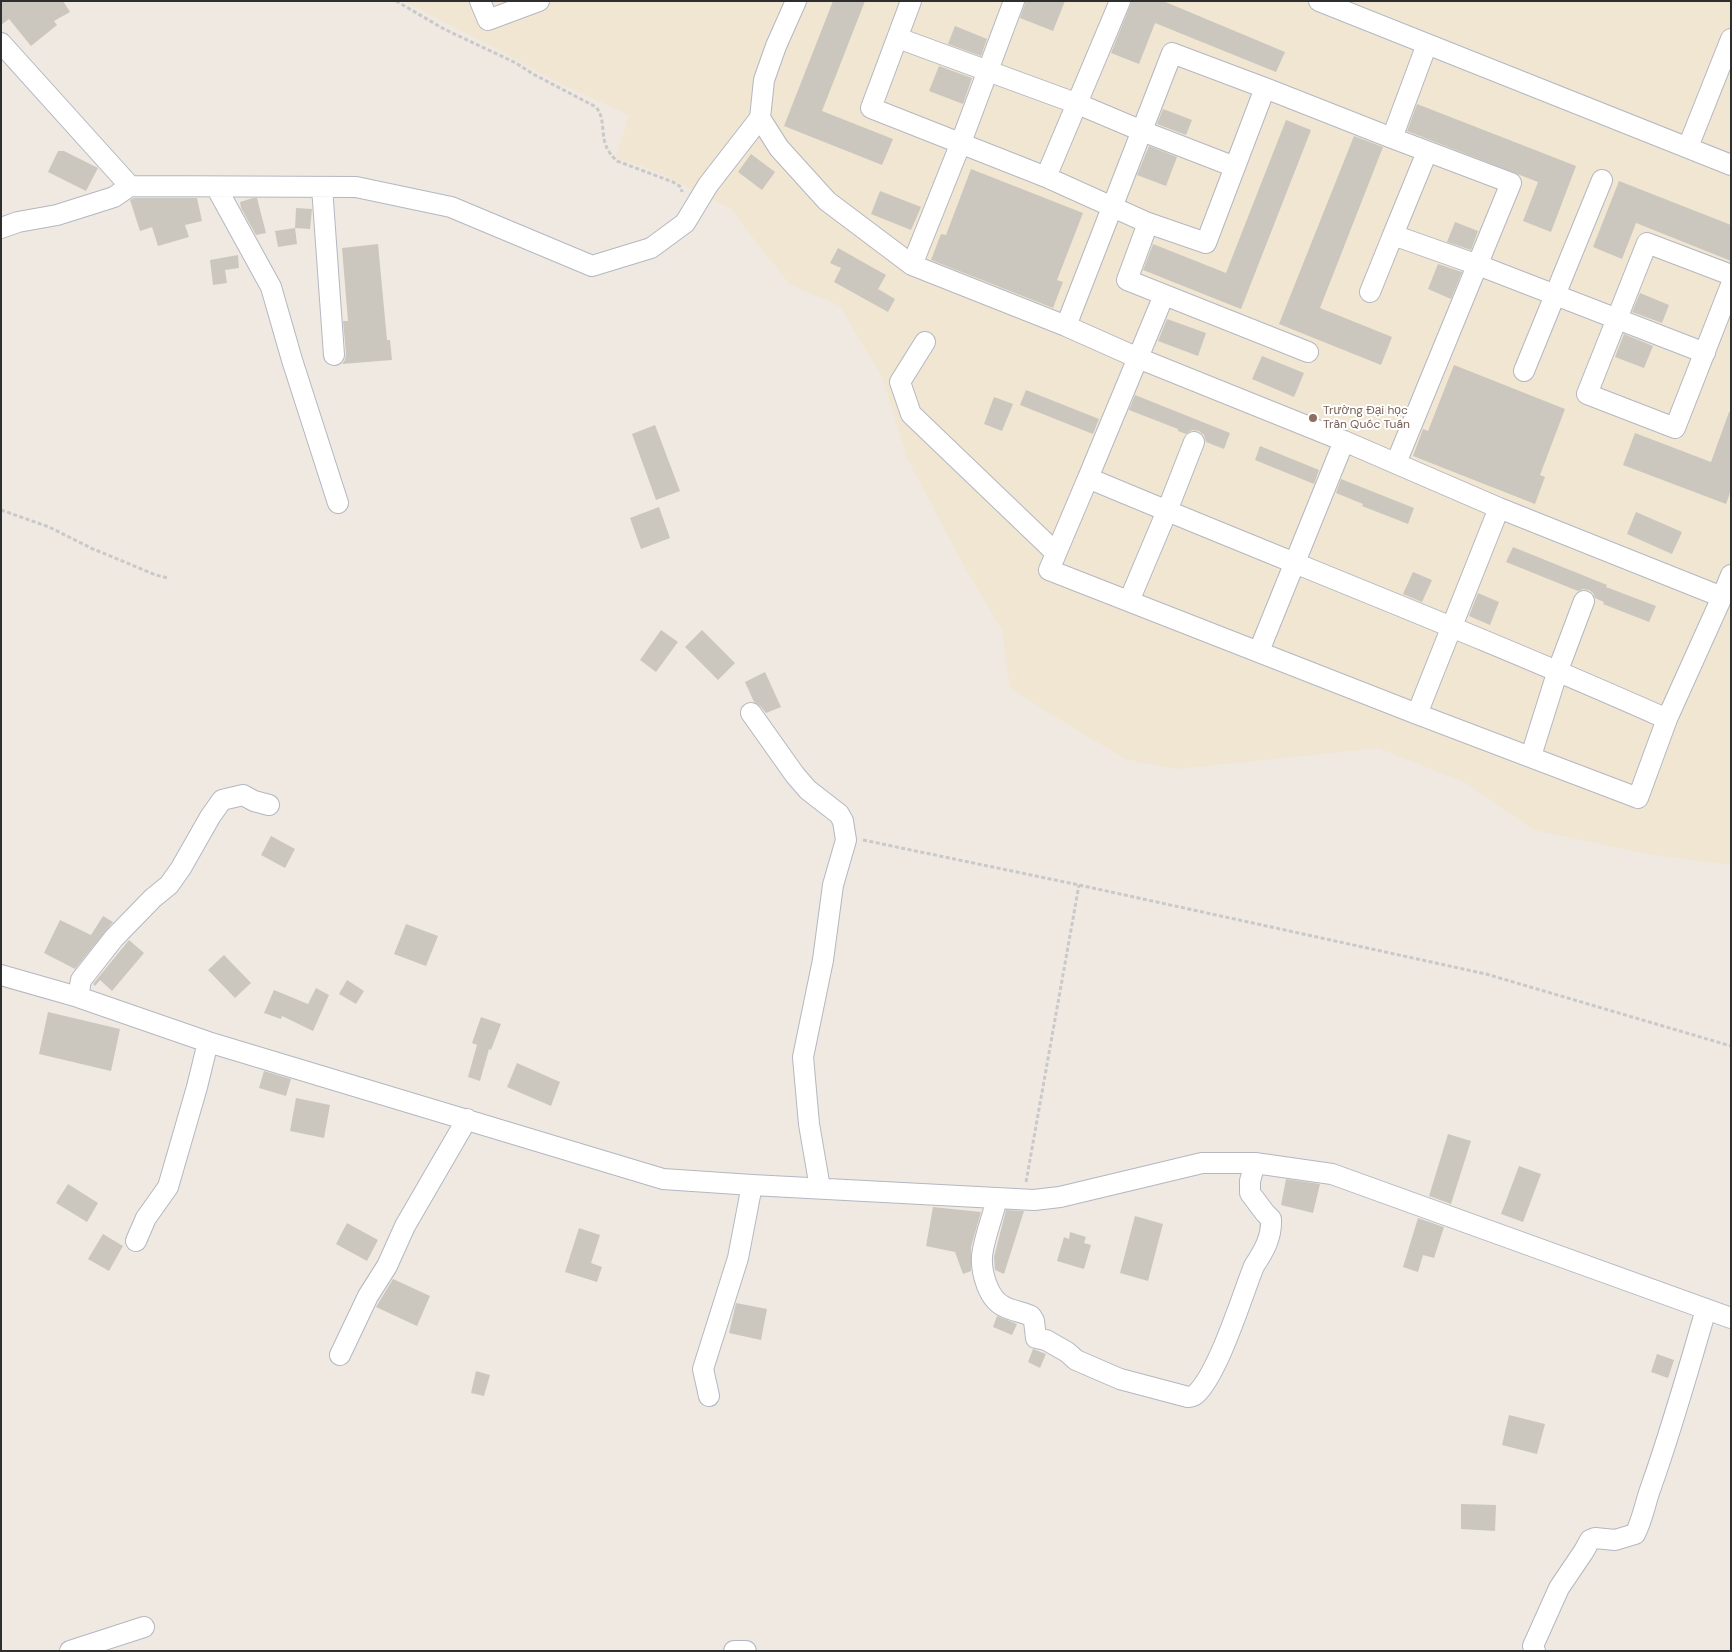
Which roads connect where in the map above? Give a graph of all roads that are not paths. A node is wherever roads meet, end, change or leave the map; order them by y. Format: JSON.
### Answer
{"nodes":[{"id":1,"x":480,"y":1,"type":"edge"},
{"id":2,"x":539,"y":1,"type":"edge"},
{"id":3,"x":796,"y":1,"type":"edge"},
{"id":4,"x":911,"y":1,"type":"edge"},
{"id":5,"x":1014,"y":1,"type":"edge"},
{"id":6,"x":1120,"y":1,"type":"edge"},
{"id":7,"x":1319,"y":1,"type":"edge"},
{"id":8,"x":898,"y":38,"type":"junction"},
{"id":9,"x":1731,"y":39,"type":"edge"},
{"id":10,"x":1,"y":43,"type":"edge"},
{"id":11,"x":1427,"y":44,"type":"junction"},
{"id":12,"x":988,"y":72,"type":"junction"},
{"id":13,"x":1265,"y":88,"type":"junction"},
{"id":14,"x":1078,"y":104,"type":"junction"},
{"id":15,"x":760,"y":118,"type":"junction"},
{"id":16,"x":1142,"y":132,"type":"junction"},
{"id":17,"x":1392,"y":138,"type":"junction"},
{"id":18,"x":960,"y":145,"type":"junction"},
{"id":19,"x":1688,"y":147,"type":"junction"},
{"id":20,"x":1427,"y":152,"type":"junction"},
{"id":21,"x":1731,"y":165,"type":"edge"},
{"id":22,"x":1236,"y":167,"type":"junction"},
{"id":23,"x":1046,"y":177,"type":"junction"},
{"id":24,"x":1602,"y":180,"type":"dead end"},
{"id":25,"x":130,"y":186,"type":"junction"},
{"id":26,"x":216,"y":187,"type":"junction"},
{"id":27,"x":322,"y":187,"type":"junction"},
{"id":28,"x":1112,"y":206,"type":"junction"},
{"id":29,"x":1148,"y":223,"type":"junction"},
{"id":30,"x":1,"y":228,"type":"edge"},
{"id":31,"x":1393,"y":235,"type":"junction"},
{"id":32,"x":912,"y":265,"type":"junction"},
{"id":33,"x":1478,"y":265,"type":"junction"},
{"id":34,"x":1731,"y":275,"type":"edge"},
{"id":35,"x":1731,"y":285,"type":"edge"},
{"id":36,"x":1370,"y":292,"type":"dead end"},
{"id":37,"x":1164,"y":295,"type":"junction"},
{"id":38,"x":1556,"y":295,"type":"junction"},
{"id":39,"x":1617,"y":319,"type":"junction"},
{"id":40,"x":1066,"y":326,"type":"junction"},
{"id":41,"x":925,"y":342,"type":"dead end"},
{"id":42,"x":1308,"y":352,"type":"dead end"},
{"id":43,"x":1705,"y":353,"type":"junction"},
{"id":44,"x":334,"y":355,"type":"dead end"},
{"id":45,"x":1138,"y":358,"type":"junction"},
{"id":46,"x":1524,"y":371,"type":"dead end"},
{"id":47,"x":1344,"y":441,"type":"junction"},
{"id":48,"x":1194,"y":442,"type":"dead end"},
{"id":49,"x":1396,"y":463,"type":"junction"},
{"id":50,"x":1088,"y":478,"type":"junction"},
{"id":51,"x":338,"y":503,"type":"dead end"},
{"id":52,"x":1499,"y":508,"type":"junction"},
{"id":53,"x":1167,"y":511,"type":"junction"},
{"id":54,"x":1056,"y":553,"type":"junction"},
{"id":55,"x":1294,"y":562,"type":"junction"},
{"id":56,"x":1731,"y":575,"type":"edge"},
{"id":57,"x":1722,"y":597,"type":"junction"},
{"id":58,"x":1129,"y":601,"type":"junction"},
{"id":59,"x":1584,"y":601,"type":"dead end"},
{"id":60,"x":1452,"y":626,"type":"junction"},
{"id":61,"x":1259,"y":651,"type":"junction"},
{"id":62,"x":1558,"y":670,"type":"junction"},
{"id":63,"x":751,"y":713,"type":"dead end"},
{"id":64,"x":1417,"y":714,"type":"junction"},
{"id":65,"x":1667,"y":719,"type":"junction"},
{"id":66,"x":1532,"y":756,"type":"junction"},
{"id":67,"x":269,"y":805,"type":"dead end"},
{"id":68,"x":1,"y":975,"type":"edge"},
{"id":69,"x":78,"y":997,"type":"junction"},
{"id":70,"x":208,"y":1042,"type":"junction"},
{"id":71,"x":467,"y":1119,"type":"junction"},
{"id":72,"x":1255,"y":1163,"type":"junction"},
{"id":73,"x":752,"y":1185,"type":"junction"},
{"id":74,"x":820,"y":1188,"type":"junction"},
{"id":75,"x":997,"y":1198,"type":"junction"},
{"id":76,"x":136,"y":1241,"type":"dead end"},
{"id":77,"x":1706,"y":1309,"type":"junction"},
{"id":78,"x":1731,"y":1318,"type":"edge"},
{"id":79,"x":340,"y":1355,"type":"dead end"},
{"id":80,"x":710,"y":1396,"type":"dead end"},
{"id":81,"x":144,"y":1627,"type":"dead end"},
{"id":82,"x":70,"y":1651,"type":"edge"},
{"id":83,"x":734,"y":1651,"type":"edge"},
{"id":84,"x":746,"y":1651,"type":"edge"},
{"id":85,"x":1535,"y":1651,"type":"edge"}],
"edges":[{"from":1,"to":2,"type":"street"},
{"from":3,"to":15,"type":"street"},
{"from":4,"to":8,"type":"street"},
{"from":5,"to":12,"type":"street"},
{"from":6,"to":14,"type":"street"},
{"from":7,"to":11,"type":"street"},
{"from":8,"to":12,"type":"street"},
{"from":8,"to":18,"type":"street"},
{"from":9,"to":19,"type":"street"},
{"from":10,"to":25,"type":"street"},
{"from":11,"to":17,"type":"street"},
{"from":11,"to":19,"type":"street"},
{"from":12,"to":14,"type":"street"},
{"from":12,"to":18,"type":"street"},
{"from":13,"to":16,"type":"street"},
{"from":13,"to":17,"type":"street"},
{"from":13,"to":22,"type":"street"},
{"from":14,"to":16,"type":"street"},
{"from":14,"to":23,"type":"street"},
{"from":15,"to":27,"type":"street"},
{"from":15,"to":32,"type":"street"},
{"from":16,"to":22,"type":"street"},
{"from":16,"to":28,"type":"street"},
{"from":17,"to":20,"type":"street"},
{"from":18,"to":23,"type":"street"},
{"from":18,"to":32,"type":"street"},
{"from":19,"to":21,"type":"street"},
{"from":20,"to":31,"type":"street"},
{"from":20,"to":33,"type":"street"},
{"from":22,"to":29,"type":"street"},
{"from":23,"to":28,"type":"street"},
{"from":24,"to":38,"type":"street"},
{"from":25,"to":26,"type":"street"},
{"from":25,"to":30,"type":"street"},
{"from":26,"to":27,"type":"street"},
{"from":26,"to":51,"type":"street"},
{"from":27,"to":44,"type":"street"},
{"from":28,"to":29,"type":"street"},
{"from":28,"to":40,"type":"street"},
{"from":29,"to":37,"type":"street"},
{"from":31,"to":33,"type":"street"},
{"from":31,"to":36,"type":"street"},
{"from":32,"to":40,"type":"street"},
{"from":33,"to":38,"type":"street"},
{"from":33,"to":49,"type":"street"},
{"from":34,"to":39,"type":"street"},
{"from":35,"to":43,"type":"street"},
{"from":37,"to":42,"type":"street"},
{"from":37,"to":45,"type":"street"},
{"from":38,"to":39,"type":"street"},
{"from":38,"to":46,"type":"street"},
{"from":39,"to":43,"type":"street"},
{"from":39,"to":43,"type":"street"},
{"from":40,"to":45,"type":"street"},
{"from":41,"to":54,"type":"street"},
{"from":45,"to":47,"type":"street"},
{"from":45,"to":50,"type":"street"},
{"from":47,"to":49,"type":"street"},
{"from":47,"to":55,"type":"street"},
{"from":48,"to":53,"type":"street"},
{"from":49,"to":52,"type":"street"},
{"from":50,"to":53,"type":"street"},
{"from":50,"to":54,"type":"street"},
{"from":52,"to":57,"type":"street"},
{"from":52,"to":60,"type":"street"},
{"from":53,"to":55,"type":"street"},
{"from":53,"to":58,"type":"street"},
{"from":54,"to":58,"type":"street"},
{"from":55,"to":60,"type":"street"},
{"from":55,"to":61,"type":"street"},
{"from":56,"to":57,"type":"street"},
{"from":57,"to":65,"type":"street"},
{"from":58,"to":61,"type":"street"},
{"from":59,"to":62,"type":"street"},
{"from":60,"to":62,"type":"street"},
{"from":60,"to":64,"type":"street"},
{"from":61,"to":64,"type":"street"},
{"from":62,"to":65,"type":"street"},
{"from":62,"to":66,"type":"street"},
{"from":63,"to":74,"type":"street"},
{"from":64,"to":66,"type":"street"},
{"from":65,"to":66,"type":"street"},
{"from":67,"to":69,"type":"street"},
{"from":68,"to":69,"type":"street"},
{"from":69,"to":70,"type":"street"},
{"from":70,"to":71,"type":"street"},
{"from":70,"to":76,"type":"street"},
{"from":71,"to":73,"type":"street"},
{"from":71,"to":79,"type":"street"},
{"from":72,"to":75,"type":"street"},
{"from":72,"to":75,"type":"street"},
{"from":72,"to":77,"type":"street"},
{"from":73,"to":74,"type":"street"},
{"from":73,"to":80,"type":"street"},
{"from":74,"to":75,"type":"street"},
{"from":77,"to":78,"type":"street"},
{"from":77,"to":85,"type":"street"},
{"from":81,"to":82,"type":"street"},
{"from":83,"to":84,"type":"street"}]}
